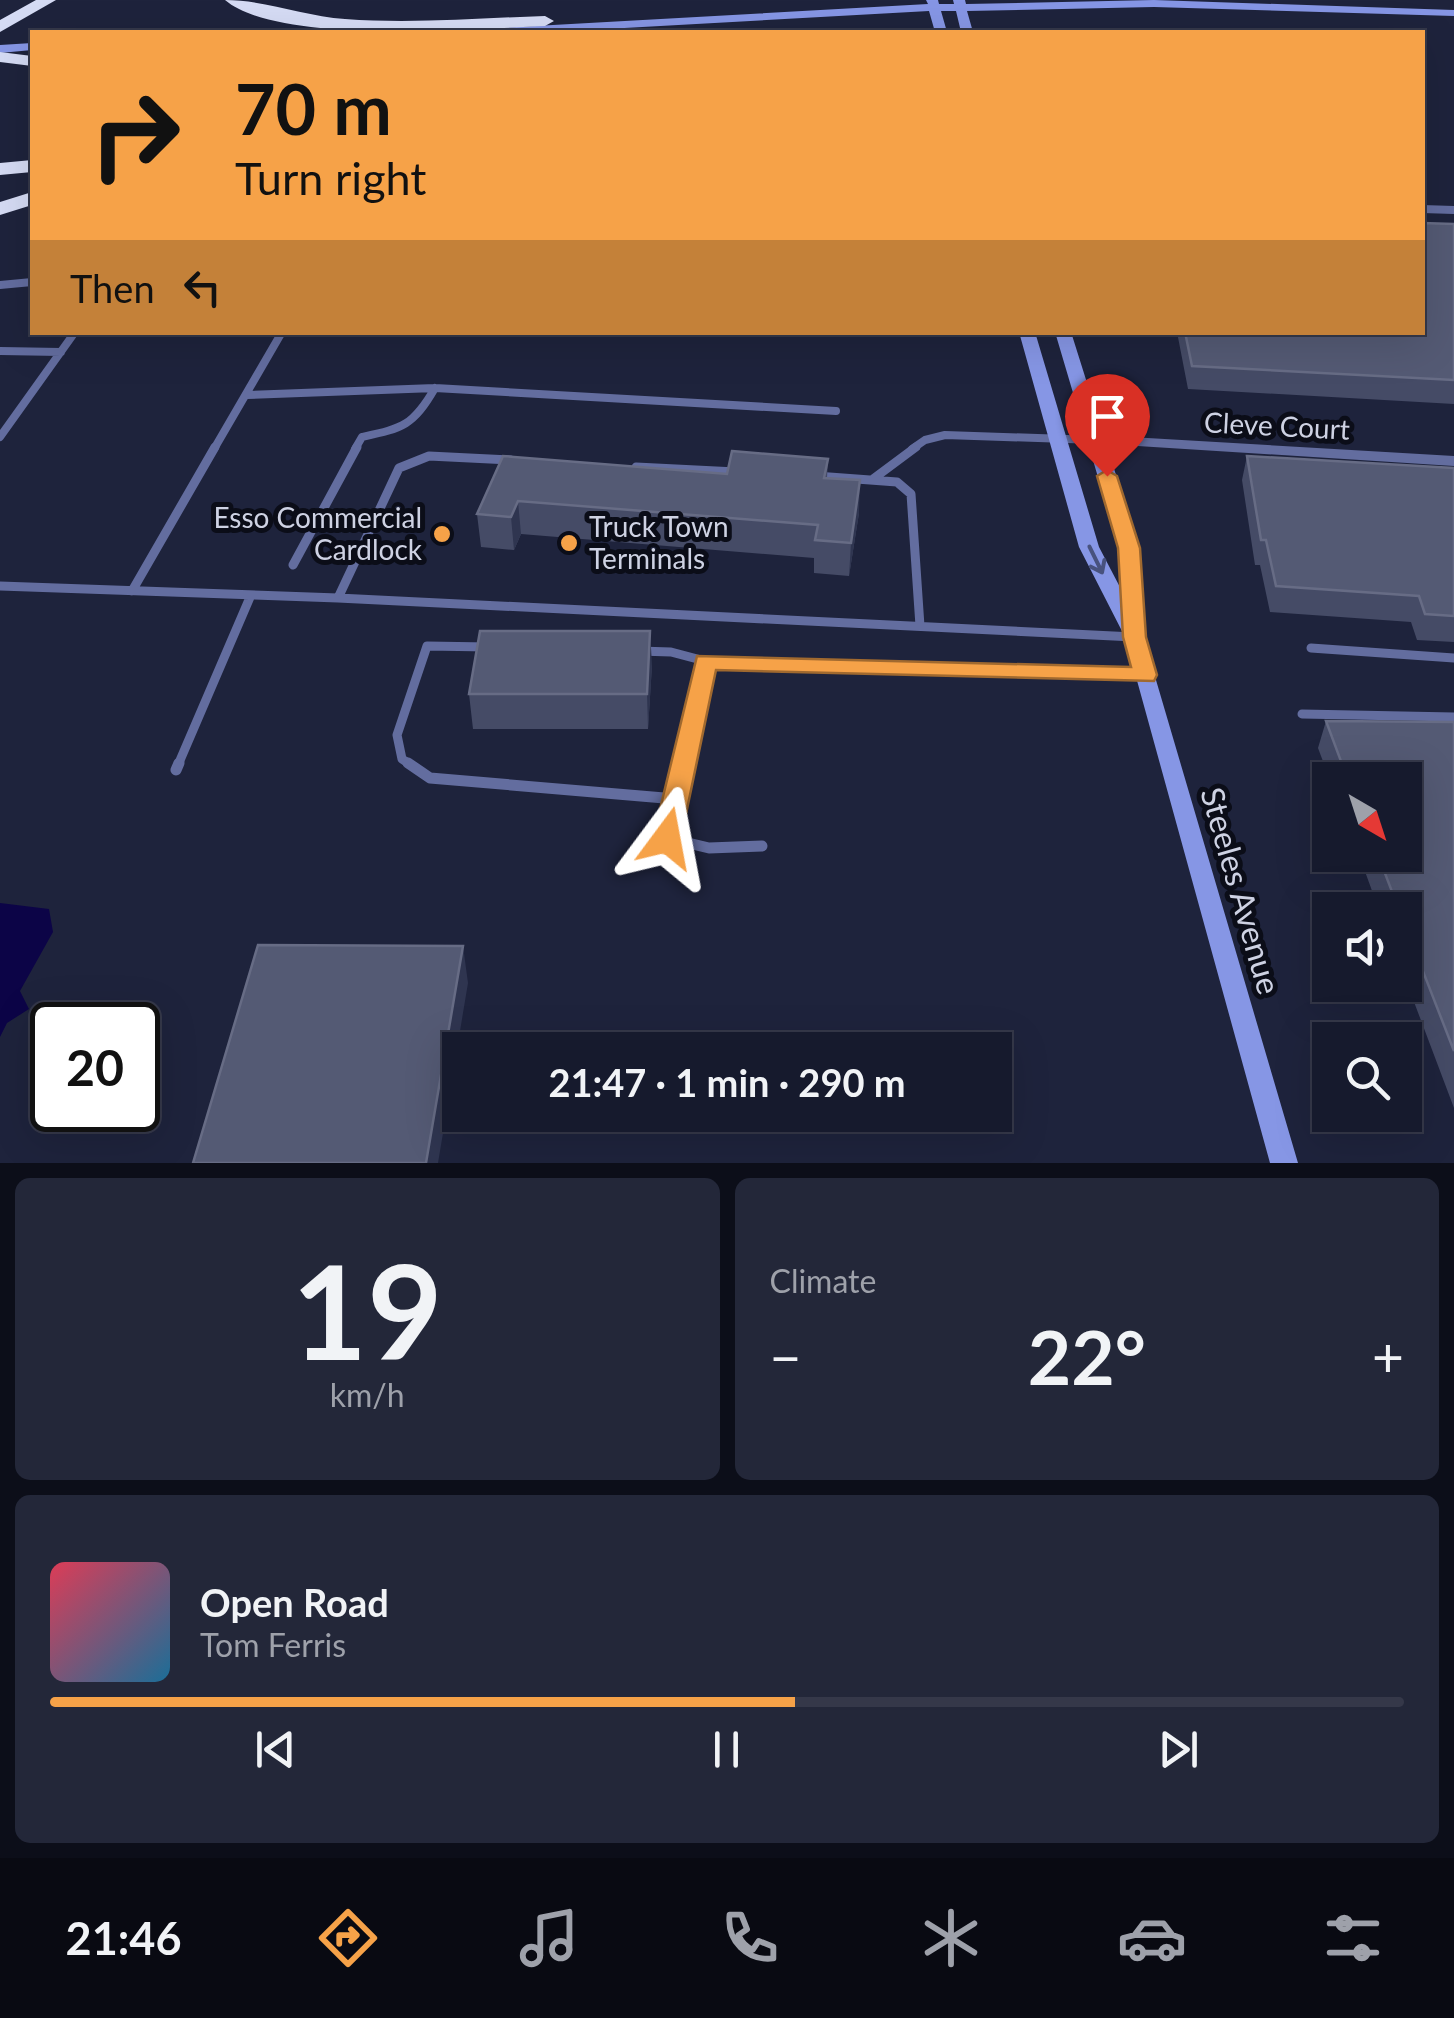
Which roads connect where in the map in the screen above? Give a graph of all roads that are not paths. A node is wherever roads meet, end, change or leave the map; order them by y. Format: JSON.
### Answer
{"nodes":[{"id":1,"x":48,"y":0,"type":"edge"},
{"id":2,"x":234,"y":0,"type":"edge"},
{"id":3,"x":1022,"y":0,"type":"edge"},
{"id":4,"x":935,"y":2,"type":"edge"},
{"id":5,"x":1210,"y":3,"type":"edge"},
{"id":6,"x":959,"y":4,"type":"edge"},
{"id":7,"x":1152,"y":4,"type":"junction"},
{"id":8,"x":1454,"y":14,"type":"edge"},
{"id":9,"x":545,"y":22,"type":"junction"},
{"id":10,"x":0,"y":27,"type":"edge"},
{"id":11,"x":403,"y":30,"type":"edge"},
{"id":12,"x":529,"y":30,"type":"edge"},
{"id":13,"x":941,"y":30,"type":"edge"},
{"id":14,"x":966,"y":30,"type":"edge"},
{"id":15,"x":30,"y":47,"type":"edge"},
{"id":16,"x":2,"y":53,"type":"edge"},
{"id":17,"x":30,"y":59,"type":"edge"},
{"id":18,"x":30,"y":166,"type":"edge"},
{"id":19,"x":0,"y":169,"type":"edge"},
{"id":20,"x":30,"y":199,"type":"edge"},
{"id":21,"x":1425,"y":208,"type":"edge"},
{"id":22,"x":0,"y":209,"type":"edge"},
{"id":23,"x":1454,"y":210,"type":"edge"},
{"id":24,"x":30,"y":282,"type":"edge"},
{"id":25,"x":0,"y":284,"type":"edge"},
{"id":26,"x":73,"y":335,"type":"edge"},
{"id":27,"x":280,"y":335,"type":"edge"},
{"id":28,"x":1028,"y":335,"type":"edge"},
{"id":29,"x":1064,"y":335,"type":"edge"},
{"id":30,"x":0,"y":351,"type":"edge"},
{"id":31,"x":61,"y":352,"type":"junction"},
{"id":32,"x":435,"y":388,"type":"junction"},
{"id":33,"x":247,"y":396,"type":"junction"},
{"id":34,"x":836,"y":411,"type":"dead end"},
{"id":35,"x":0,"y":437,"type":"edge"},
{"id":36,"x":1056,"y":438,"type":"junction"},
{"id":37,"x":1096,"y":440,"type":"junction"},
{"id":38,"x":526,"y":461,"type":"edge"},
{"id":39,"x":1454,"y":461,"type":"edge"},
{"id":40,"x":622,"y":466,"type":"edge"},
{"id":41,"x":756,"y":473,"type":"edge"},
{"id":42,"x":795,"y":475,"type":"edge"},
{"id":43,"x":872,"y":479,"type":"junction"},
{"id":44,"x":293,"y":566,"type":"dead end"},
{"id":45,"x":0,"y":586,"type":"edge"},
{"id":46,"x":132,"y":591,"type":"junction"},
{"id":47,"x":250,"y":595,"type":"junction"},
{"id":48,"x":338,"y":598,"type":"junction"},
{"id":49,"x":920,"y":626,"type":"junction"},
{"id":50,"x":1134,"y":637,"type":"junction"},
{"id":51,"x":502,"y":648,"type":"edge"},
{"id":52,"x":1311,"y":648,"type":"dead end"},
{"id":53,"x":634,"y":651,"type":"edge"},
{"id":54,"x":1454,"y":658,"type":"edge"},
{"id":55,"x":705,"y":662,"type":"junction"},
{"id":56,"x":1145,"y":675,"type":"junction"},
{"id":57,"x":1302,"y":714,"type":"dead end"},
{"id":58,"x":1454,"y":717,"type":"edge"},
{"id":59,"x":176,"y":770,"type":"dead end"},
{"id":60,"x":676,"y":799,"type":"junction"},
{"id":61,"x":762,"y":846,"type":"dead end"},
{"id":62,"x":1284,"y":1163,"type":"edge"}],
"edges":[{"from":1,"to":10,"type":"highway"},
{"from":2,"to":9,"type":"highway"},
{"from":3,"to":7,"type":"main road"},
{"from":4,"to":6,"type":"main road"},
{"from":4,"to":9,"type":"main road"},
{"from":4,"to":12,"type":"main road"},
{"from":4,"to":13,"type":"main road"},
{"from":5,"to":7,"type":"main road"},
{"from":5,"to":8,"type":"main road"},
{"from":6,"to":7,"type":"main road"},
{"from":6,"to":14,"type":"main road"},
{"from":9,"to":11,"type":"main road"},
{"from":15,"to":16,"type":"main road"},
{"from":16,"to":17,"type":"highway"},
{"from":18,"to":19,"type":"highway"},
{"from":20,"to":22,"type":"highway"},
{"from":21,"to":23,"type":"lane"},
{"from":24,"to":25,"type":"lane"},
{"from":26,"to":31,"type":"lane"},
{"from":27,"to":33,"type":"lane"},
{"from":28,"to":36,"type":"main road","name":"Steeles Avenue"},
{"from":29,"to":37,"type":"main road","name":"Steeles Avenue"},
{"from":30,"to":31,"type":"lane"},
{"from":31,"to":35,"type":"lane"},
{"from":32,"to":33,"type":"lane"},
{"from":32,"to":34,"type":"lane"},
{"from":32,"to":44,"type":"lane"},
{"from":33,"to":46,"type":"lane"},
{"from":36,"to":37,"type":"lane"},
{"from":36,"to":43,"type":"lane"},
{"from":36,"to":50,"type":"main road","name":"Steeles Avenue","one_way":true},
{"from":37,"to":39,"type":"street","name":"Cleve Court"},
{"from":37,"to":50,"type":"main road","name":"Steeles Avenue"},
{"from":38,"to":48,"type":"lane"},
{"from":40,"to":41,"type":"lane"},
{"from":42,"to":43,"type":"lane"},
{"from":43,"to":49,"type":"lane"},
{"from":45,"to":46,"type":"lane"},
{"from":46,"to":47,"type":"lane"},
{"from":47,"to":48,"type":"lane"},
{"from":47,"to":59,"type":"lane"},
{"from":48,"to":49,"type":"lane"},
{"from":49,"to":50,"type":"lane"},
{"from":50,"to":56,"type":"main road","name":"Steeles Avenue"},
{"from":51,"to":60,"type":"lane"},
{"from":52,"to":54,"type":"lane"},
{"from":53,"to":55,"type":"lane"},
{"from":55,"to":56,"type":"lane"},
{"from":55,"to":60,"type":"lane"},
{"from":56,"to":62,"type":"main road","name":"Steeles Avenue"},
{"from":57,"to":58,"type":"lane"},
{"from":60,"to":61,"type":"lane"}]}
